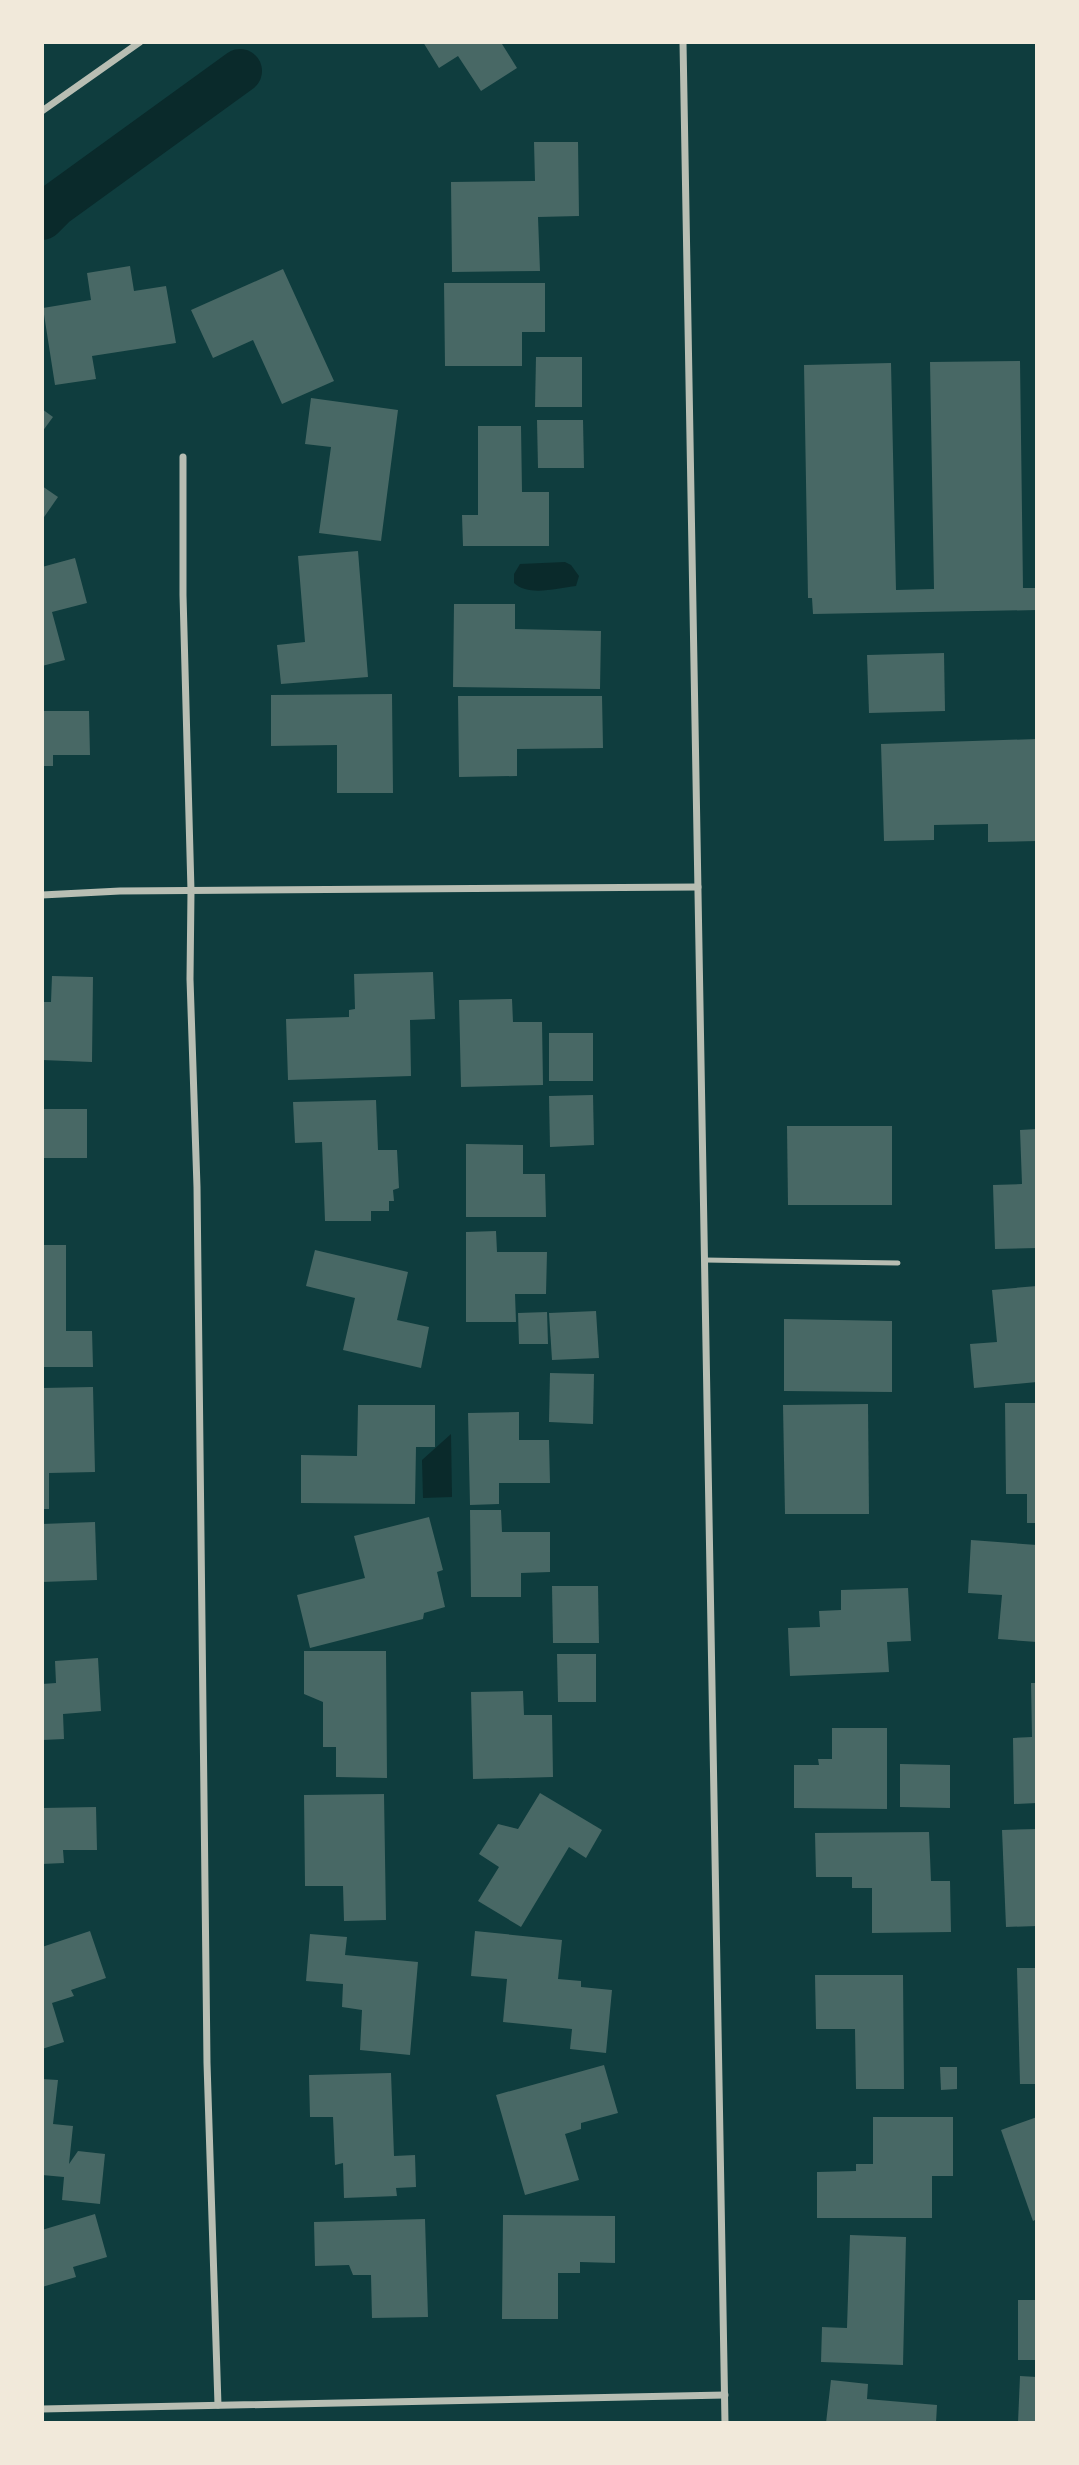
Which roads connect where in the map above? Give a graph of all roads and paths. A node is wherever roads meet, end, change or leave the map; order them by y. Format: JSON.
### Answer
{"nodes":[{"id":1,"x":140,"y":42,"type":"edge"},
{"id":2,"x":683,"y":42,"type":"edge"},
{"id":3,"x":42,"y":111,"type":"edge"},
{"id":4,"x":183,"y":457,"type":"dead end"},
{"id":5,"x":698,"y":887,"type":"junction"},
{"id":6,"x":191,"y":891,"type":"junction"},
{"id":7,"x":42,"y":895,"type":"edge"},
{"id":8,"x":705,"y":1260,"type":"junction"},
{"id":9,"x":898,"y":1263,"type":"dead end"},
{"id":10,"x":725,"y":2395,"type":"junction"},
{"id":11,"x":218,"y":2405,"type":"junction"},
{"id":12,"x":42,"y":2409,"type":"edge"},
{"id":13,"x":725,"y":2423,"type":"edge"}],
"edges":[{"from":1,"to":3,"type":"street"},
{"from":2,"to":5,"type":"street"},
{"from":4,"to":6,"type":"street"},
{"from":5,"to":6,"type":"street"},
{"from":5,"to":8,"type":"street"},
{"from":6,"to":7,"type":"street"},
{"from":6,"to":11,"type":"street"},
{"from":8,"to":9,"type":"lane"},
{"from":8,"to":10,"type":"street"},
{"from":10,"to":11,"type":"street"},
{"from":10,"to":13,"type":"street"},
{"from":11,"to":12,"type":"street"}]}
